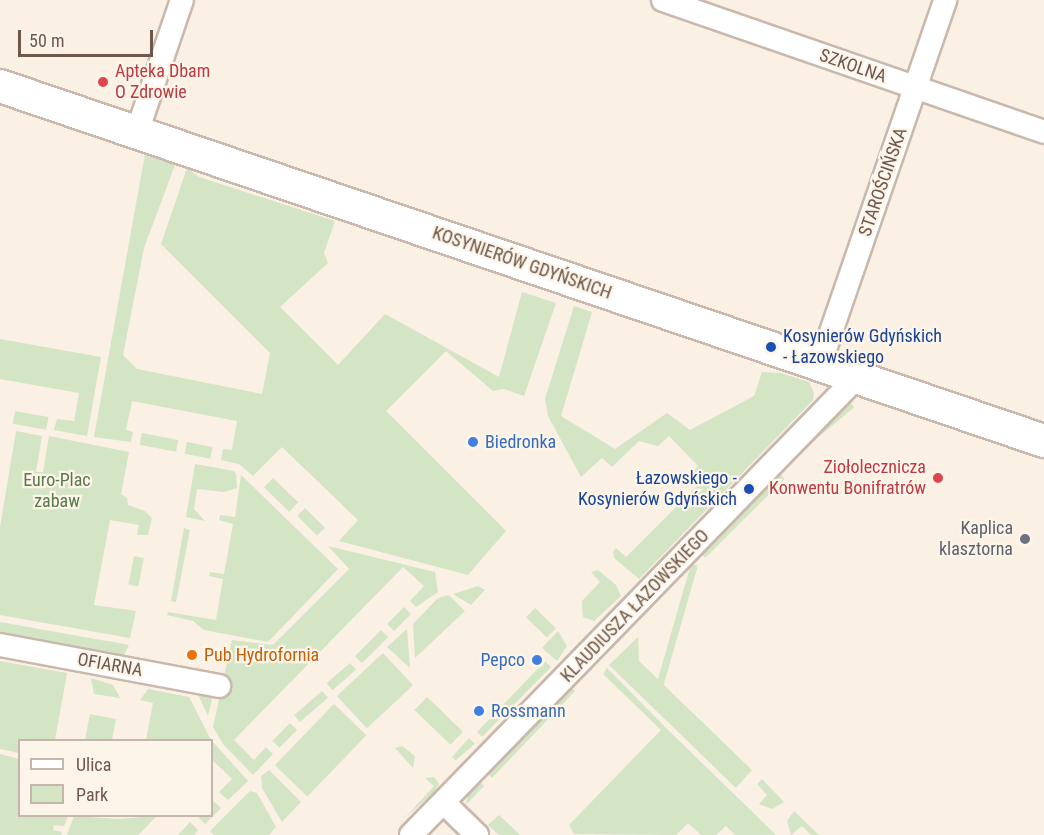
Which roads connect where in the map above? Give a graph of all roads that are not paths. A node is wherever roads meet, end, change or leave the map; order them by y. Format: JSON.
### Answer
{"nodes":[{"id":1,"x":182,"y":0,"type":"edge"},
{"id":2,"x":663,"y":0,"type":"edge"},
{"id":3,"x":945,"y":0,"type":"edge"},
{"id":4,"x":0,"y":87,"type":"edge"},
{"id":5,"x":915,"y":87,"type":"junction"},
{"id":6,"x":137,"y":132,"type":"junction"},
{"id":7,"x":1044,"y":132,"type":"edge"},
{"id":8,"x":820,"y":364,"type":"junction"},
{"id":9,"x":858,"y":376,"type":"junction"},
{"id":10,"x":1044,"y":441,"type":"edge"},
{"id":11,"x":0,"y":645,"type":"edge"},
{"id":12,"x":219,"y":686,"type":"dead end"},
{"id":13,"x":444,"y":803,"type":"junction"},
{"id":14,"x":411,"y":835,"type":"edge"},
{"id":15,"x":477,"y":835,"type":"edge"}],
"edges":[{"from":1,"to":6,"type":"street"},
{"from":2,"to":5,"type":"street","name":"SZKOLNA"},
{"from":3,"to":5,"type":"street","name":"STAROŚCIŃSKA"},
{"from":4,"to":6,"type":"street","name":"KOSYNIERÓW GDYŃSKICH"},
{"from":5,"to":7,"type":"street","name":"SZKOLNA"},
{"from":5,"to":8,"type":"street","name":"STAROŚCIŃSKA"},
{"from":6,"to":8,"type":"street","name":"KOSYNIERÓW GDYŃSKICH"},
{"from":8,"to":9,"type":"street","name":"KOSYNIERÓW GDYŃSKICH"},
{"from":9,"to":10,"type":"street","name":"KOSYNIERÓW GDYŃSKICH"},
{"from":9,"to":13,"type":"street","name":"KLAUDIUSZA ŁAZOWSKIEGO"},
{"from":11,"to":12,"type":"street","name":"OFIARNA"},
{"from":13,"to":14,"type":"street","name":"KLAUDIUSZA ŁAZOWSKIEGO"},
{"from":13,"to":15,"type":"street"}]}
